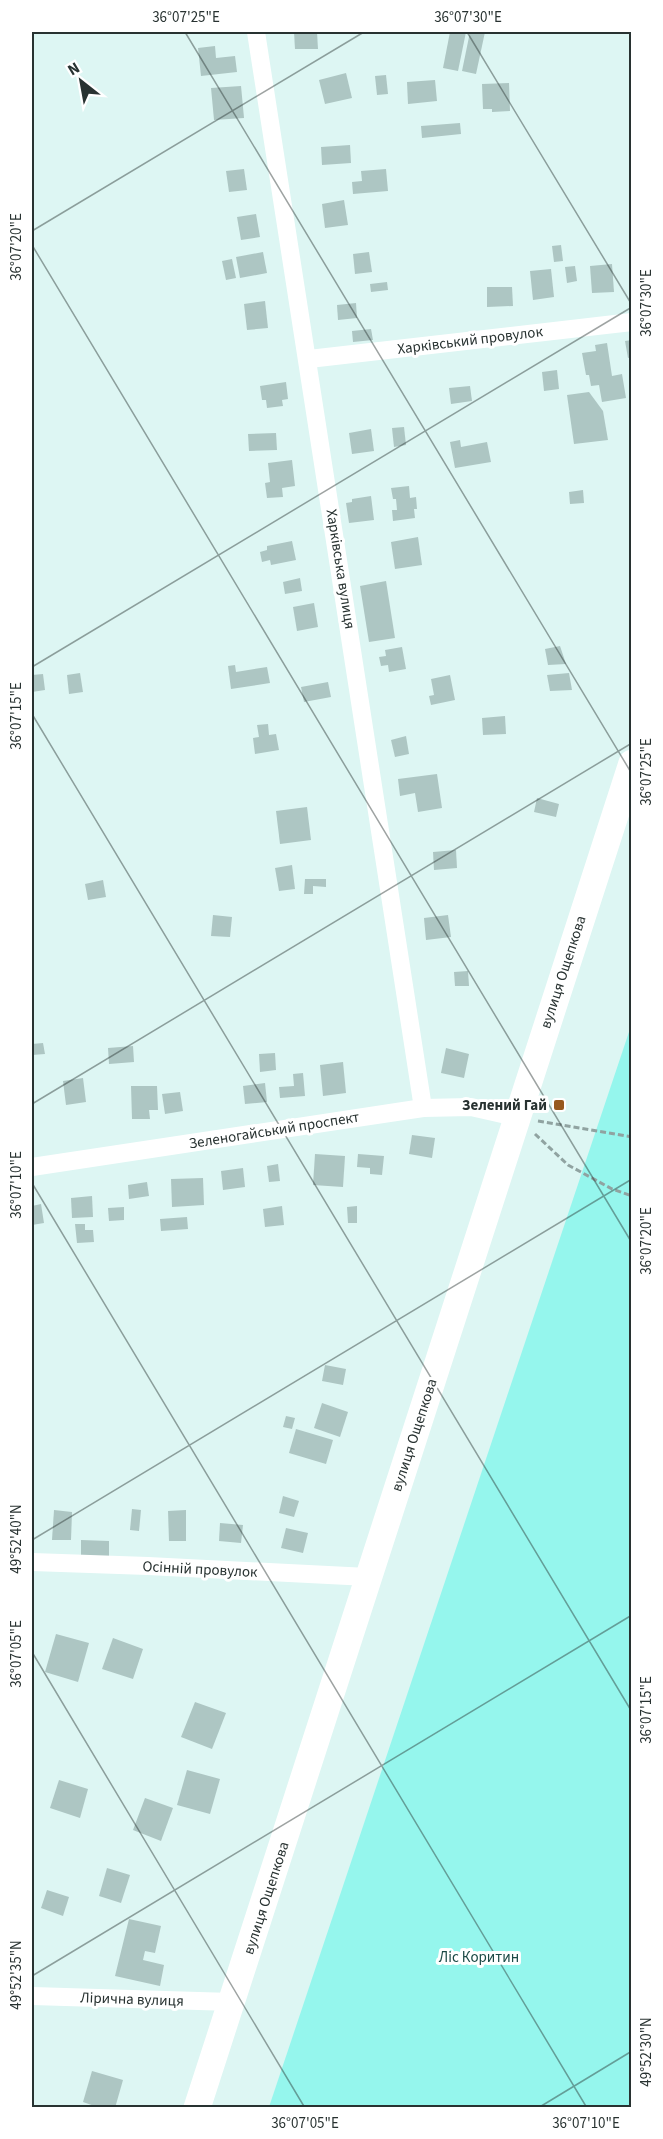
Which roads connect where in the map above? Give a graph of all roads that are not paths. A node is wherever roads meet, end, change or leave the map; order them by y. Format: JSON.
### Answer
{"nodes":[{"id":1,"x":256,"y":32,"type":"edge"},
{"id":2,"x":632,"y":322,"type":"edge"},
{"id":3,"x":309,"y":359,"type":"junction"},
{"id":4,"x":632,"y":763,"type":"edge"},
{"id":5,"x":423,"y":1108,"type":"junction"},
{"id":6,"x":516,"y":1117,"type":"junction"},
{"id":7,"x":32,"y":1167,"type":"edge"},
{"id":8,"x":32,"y":1562,"type":"edge"},
{"id":9,"x":368,"y":1577,"type":"junction"},
{"id":10,"x":32,"y":1996,"type":"edge"},
{"id":11,"x":232,"y":2002,"type":"junction"},
{"id":12,"x":197,"y":2108,"type":"edge"}],
"edges":[{"from":1,"to":3,"type":"street","name":"Харківська вулиця"},
{"from":2,"to":3,"type":"street","name":"Харківський провулок"},
{"from":3,"to":5,"type":"street","name":"Харківська вулиця"},
{"from":4,"to":6,"type":"highway","name":"вулиця Ощепкова"},
{"from":5,"to":6,"type":"street","name":"Зеленогайський проспект"},
{"from":5,"to":7,"type":"street","name":"Зеленогайський проспект"},
{"from":6,"to":9,"type":"highway","name":"вулиця Ощепкова"},
{"from":8,"to":9,"type":"street","name":"Осінній провулок"},
{"from":9,"to":11,"type":"highway","name":"вулиця Ощепкова"},
{"from":10,"to":11,"type":"street","name":"Лірична вулиця"},
{"from":11,"to":12,"type":"highway","name":"вулиця Ощепкова"}]}
